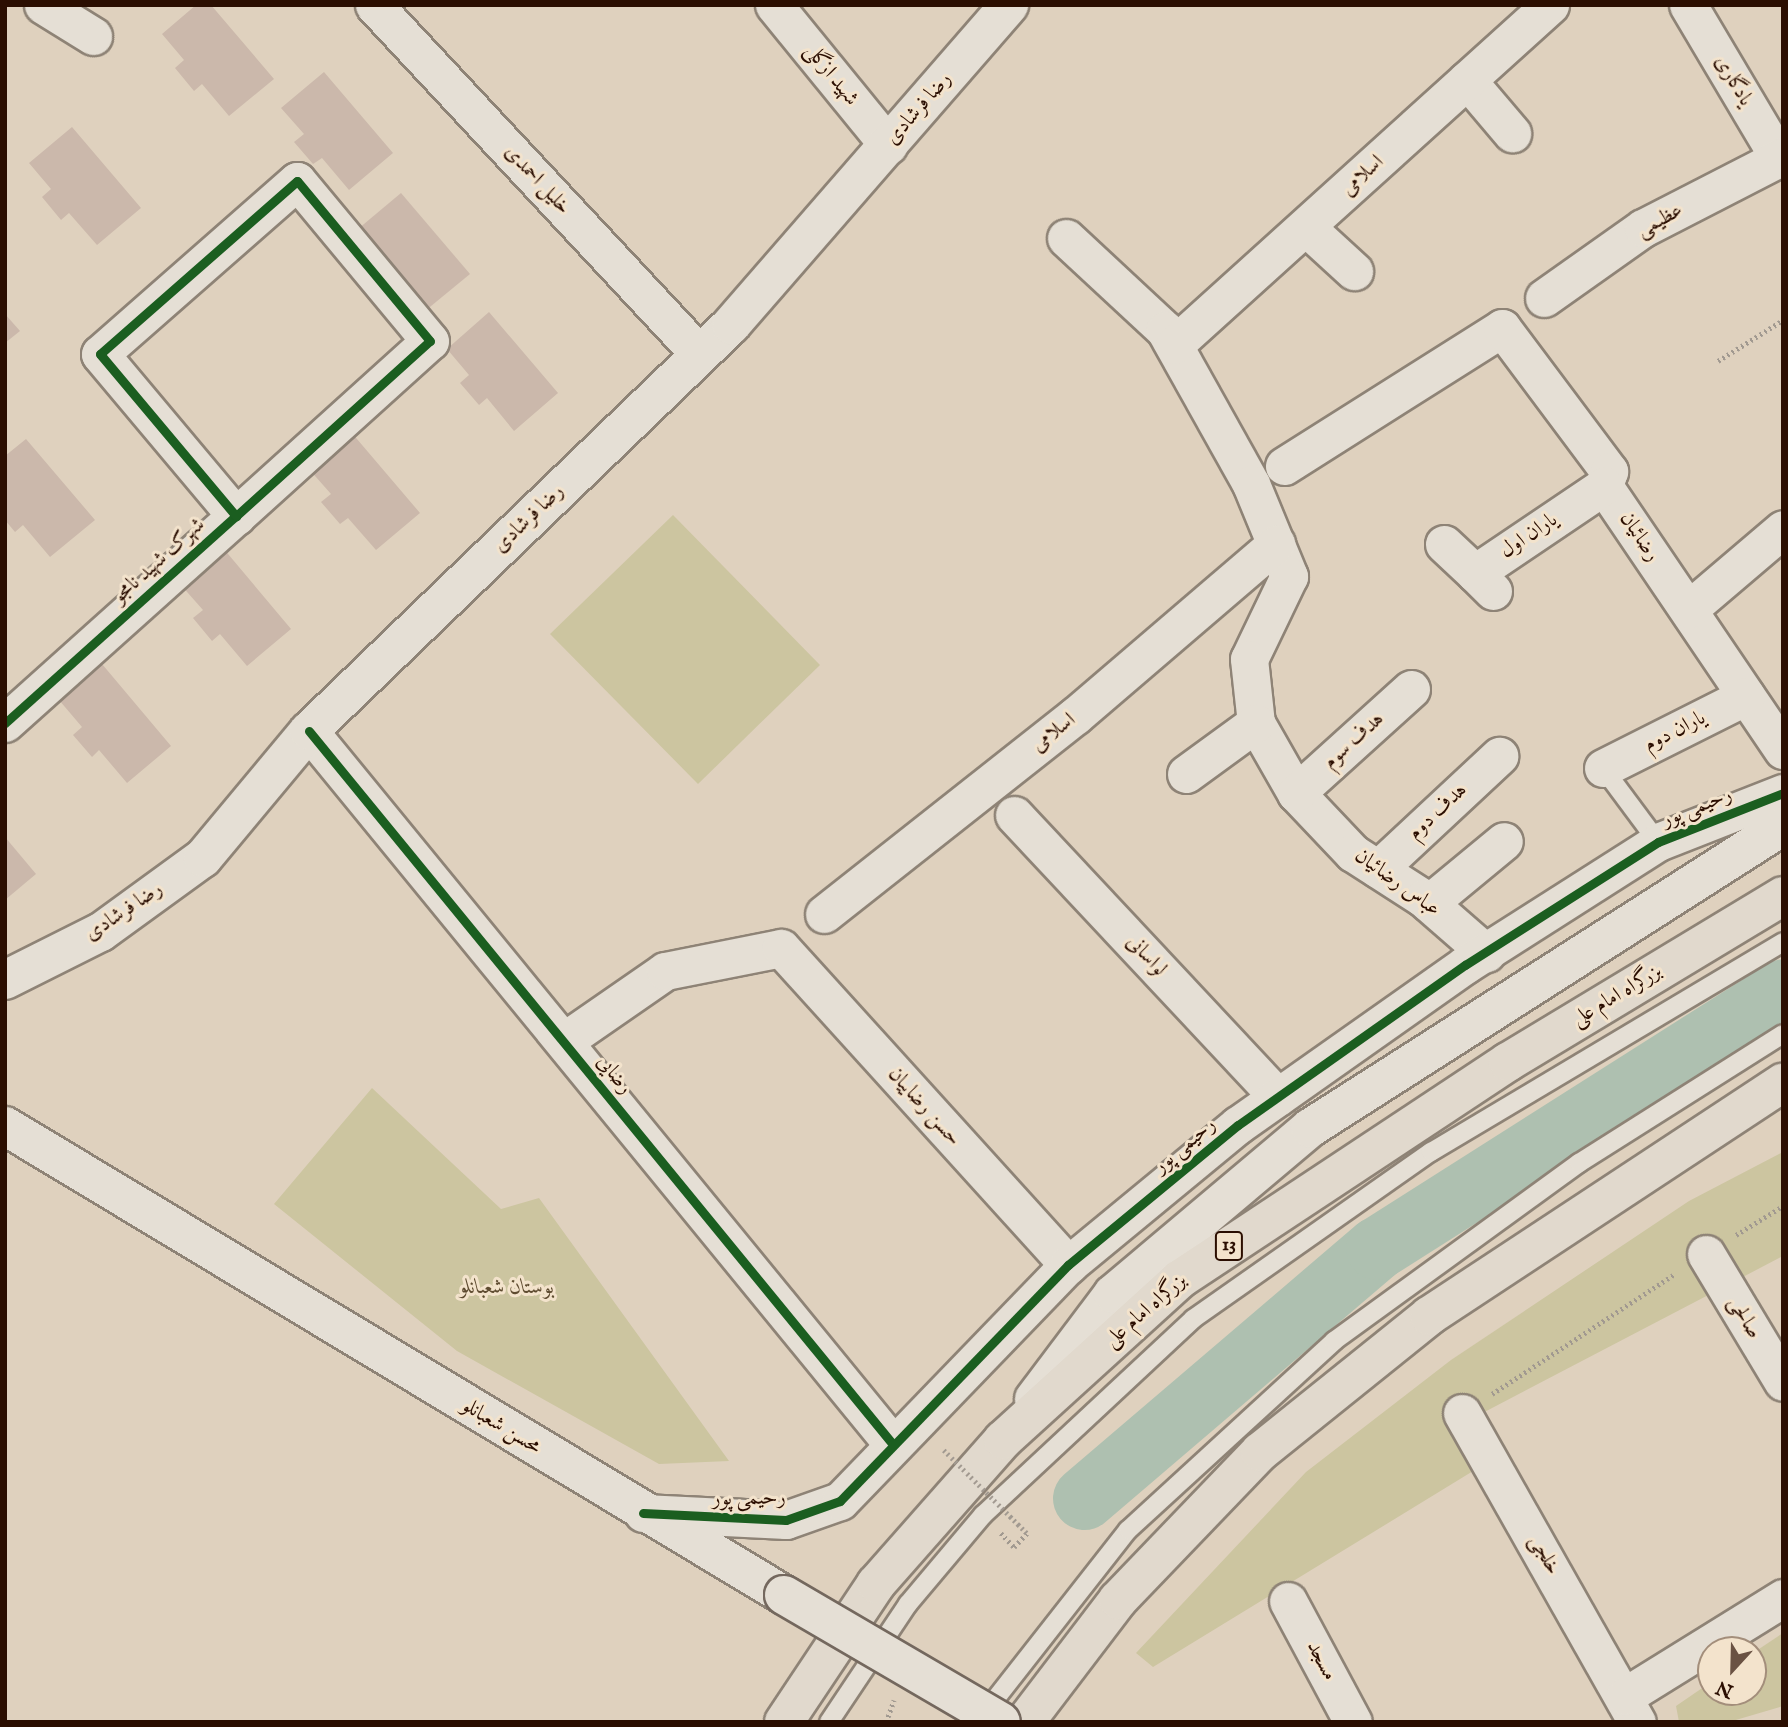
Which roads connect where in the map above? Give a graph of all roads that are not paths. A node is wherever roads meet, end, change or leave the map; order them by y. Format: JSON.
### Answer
{"nodes":[{"id":1,"x":43,"y":5,"type":"edge"},
{"id":2,"x":374,"y":5,"type":"edge"},
{"id":3,"x":774,"y":5,"type":"edge"},
{"id":4,"x":1009,"y":5,"type":"edge"},
{"id":5,"x":1550,"y":5,"type":"edge"},
{"id":6,"x":1688,"y":5,"type":"edge"},
{"id":7,"x":93,"y":36,"type":"dead end"},
{"id":8,"x":1468,"y":80,"type":"junction"},
{"id":9,"x":1512,"y":134,"type":"dead end"},
{"id":10,"x":888,"y":145,"type":"junction"},
{"id":11,"x":1781,"y":157,"type":"edge"},
{"id":12,"x":1307,"y":228,"type":"junction"},
{"id":13,"x":1066,"y":238,"type":"dead end"},
{"id":14,"x":1354,"y":271,"type":"dead end"},
{"id":15,"x":1544,"y":298,"type":"dead end"},
{"id":16,"x":1174,"y":345,"type":"junction"},
{"id":17,"x":700,"y":354,"type":"junction"},
{"id":18,"x":1284,"y":466,"type":"dead end"},
{"id":19,"x":1604,"y":486,"type":"junction"},
{"id":20,"x":236,"y":516,"type":"junction"},
{"id":21,"x":1783,"y":529,"type":"edge"},
{"id":22,"x":1276,"y":544,"type":"junction"},
{"id":23,"x":1444,"y":544,"type":"dead end"},
{"id":24,"x":1689,"y":609,"type":"junction"},
{"id":25,"x":1411,"y":689,"type":"dead end"},
{"id":26,"x":1746,"y":696,"type":"junction"},
{"id":27,"x":5,"y":723,"type":"edge"},
{"id":28,"x":1256,"y":723,"type":"junction"},
{"id":29,"x":309,"y":731,"type":"junction"},
{"id":30,"x":1783,"y":750,"type":"edge"},
{"id":31,"x":1499,"y":756,"type":"dead end"},
{"id":32,"x":1603,"y":768,"type":"joint"},
{"id":33,"x":1186,"y":774,"type":"dead end"},
{"id":34,"x":1296,"y":793,"type":"junction"},
{"id":35,"x":1783,"y":793,"type":"edge"},
{"id":36,"x":1014,"y":815,"type":"dead end"},
{"id":37,"x":1783,"y":826,"type":"edge"},
{"id":38,"x":1504,"y":841,"type":"dead end"},
{"id":39,"x":1658,"y":842,"type":"junction"},
{"id":40,"x":1378,"y":869,"type":"junction"},
{"id":41,"x":1783,"y":896,"type":"edge"},
{"id":42,"x":1429,"y":903,"type":"junction"},
{"id":43,"x":824,"y":914,"type":"dead end"},
{"id":44,"x":1783,"y":942,"type":"edge"},
{"id":45,"x":1486,"y":953,"type":"junction"},
{"id":46,"x":5,"y":980,"type":"edge"},
{"id":47,"x":1783,"y":1034,"type":"edge"},
{"id":48,"x":564,"y":1041,"type":"junction"},
{"id":49,"x":1783,"y":1083,"type":"edge"},
{"id":50,"x":1278,"y":1097,"type":"junction"},
{"id":51,"x":1783,"y":1106,"type":"edge"},
{"id":52,"x":5,"y":1126,"type":"edge"},
{"id":53,"x":1609,"y":1192,"type":"junction"},
{"id":54,"x":1706,"y":1254,"type":"road end"},
{"id":55,"x":1068,"y":1265,"type":"junction"},
{"id":56,"x":1783,"y":1382,"type":"edge"},
{"id":57,"x":1462,"y":1413,"type":"road end"},
{"id":58,"x":1003,"y":1440,"type":"junction"},
{"id":59,"x":891,"y":1442,"type":"junction"},
{"id":60,"x":643,"y":1513,"type":"junction"},
{"id":61,"x":1783,"y":1598,"type":"edge"},
{"id":62,"x":1288,"y":1601,"type":"dead end"},
{"id":63,"x":1631,"y":1709,"type":"edge"},
{"id":64,"x":784,"y":1722,"type":"edge"},
{"id":65,"x":829,"y":1722,"type":"edge"},
{"id":66,"x":978,"y":1722,"type":"edge"},
{"id":67,"x":1001,"y":1722,"type":"edge"},
{"id":68,"x":1025,"y":1722,"type":"edge"},
{"id":69,"x":1353,"y":1722,"type":"edge"}],
"edges":[{"from":1,"to":7,"type":"street"},
{"from":2,"to":17,"type":"street","name":"خلیل احمدی"},
{"from":3,"to":10,"type":"street","name":"شهید ازگلی"},
{"from":4,"to":10,"type":"main road","name":"رضا فرشادی"},
{"from":5,"to":8,"type":"street","name":"اسلامی"},
{"from":6,"to":11,"type":"street","name":"یادگاری"},
{"from":8,"to":9,"type":"street"},
{"from":8,"to":12,"type":"street","name":"اسلامی"},
{"from":10,"to":17,"type":"main road","name":"رضا فرشادی"},
{"from":11,"to":15,"type":"street","name":"عظیمی"},
{"from":12,"to":14,"type":"street"},
{"from":12,"to":16,"type":"street","name":"اسلامی"},
{"from":13,"to":16,"type":"street","name":"عباس رضائیان"},
{"from":16,"to":22,"type":"street","name":"عباس رضائیان"},
{"from":17,"to":29,"type":"main road","name":"رضا فرشادی"},
{"from":18,"to":19,"type":"street","name":"رضائیان"},
{"from":19,"to":23,"type":"street","name":"یاران اول"},
{"from":19,"to":24,"type":"street","name":"رضائیان"},
{"from":20,"to":20,"type":"street","name":"شهرک شهید نامجو"},
{"from":20,"to":27,"type":"street","name":"شهرک شهید نامجو"},
{"from":21,"to":24,"type":"street"},
{"from":22,"to":28,"type":"street","name":"عباس رضائیان"},
{"from":22,"to":43,"type":"street","name":"اسلامی"},
{"from":24,"to":26,"type":"street","name":"رضائیان"},
{"from":25,"to":34,"type":"street","name":"هدف سوم"},
{"from":26,"to":30,"type":"street","name":"رضائیان"},
{"from":26,"to":32,"type":"street","name":"یاران دوم"},
{"from":28,"to":33,"type":"street"},
{"from":28,"to":34,"type":"street","name":"عباس رضائیان"},
{"from":29,"to":46,"type":"main road","name":"رضا فرشادی"},
{"from":29,"to":48,"type":"street","name":"رضایی"},
{"from":31,"to":40,"type":"street","name":"هدف دوم"},
{"from":32,"to":39,"type":"lane"},
{"from":34,"to":40,"type":"street","name":"عباس رضائیان"},
{"from":35,"to":39,"type":"street","name":"رحیمی پور"},
{"from":36,"to":50,"type":"street","name":"لواسانی"},
{"from":37,"to":58,"type":"main road"},
{"from":38,"to":42,"type":"street"},
{"from":39,"to":45,"type":"street","name":"رحیمی پور"},
{"from":40,"to":42,"type":"street","name":"عباس رضائیان"},
{"from":41,"to":58,"type":"highway","name":"بزرگراه امام علی","number":"13"},
{"from":42,"to":45,"type":"street","name":"عباس رضائیان"},
{"from":44,"to":65,"type":"lane"},
{"from":45,"to":50,"type":"street","name":"رحیمی پور"},
{"from":47,"to":66,"type":"lane"},
{"from":48,"to":55,"type":"street","name":"حسن رضاییان"},
{"from":48,"to":59,"type":"street","name":"رضایی"},
{"from":49,"to":53,"type":"highway"},
{"from":50,"to":55,"type":"street","name":"رحیمی پور"},
{"from":51,"to":53,"type":"main road"},
{"from":52,"to":60,"type":"main road","name":"محسن شعبانلو"},
{"from":53,"to":68,"type":"highway"},
{"from":54,"to":56,"type":"street","name":"صالحی"},
{"from":55,"to":59,"type":"street","name":"رحیمی پور"},
{"from":57,"to":63,"type":"street","name":"خلجی"},
{"from":58,"to":64,"type":"highway","name":"بزرگراه امام علی","number":"13"},
{"from":59,"to":60,"type":"street","name":"رحیمی پور"},
{"from":60,"to":67,"type":"main road","name":"محسن شعبانلو","bridge":true},
{"from":61,"to":63,"type":"street"},
{"from":62,"to":69,"type":"street","name":"مسجد"}]}
